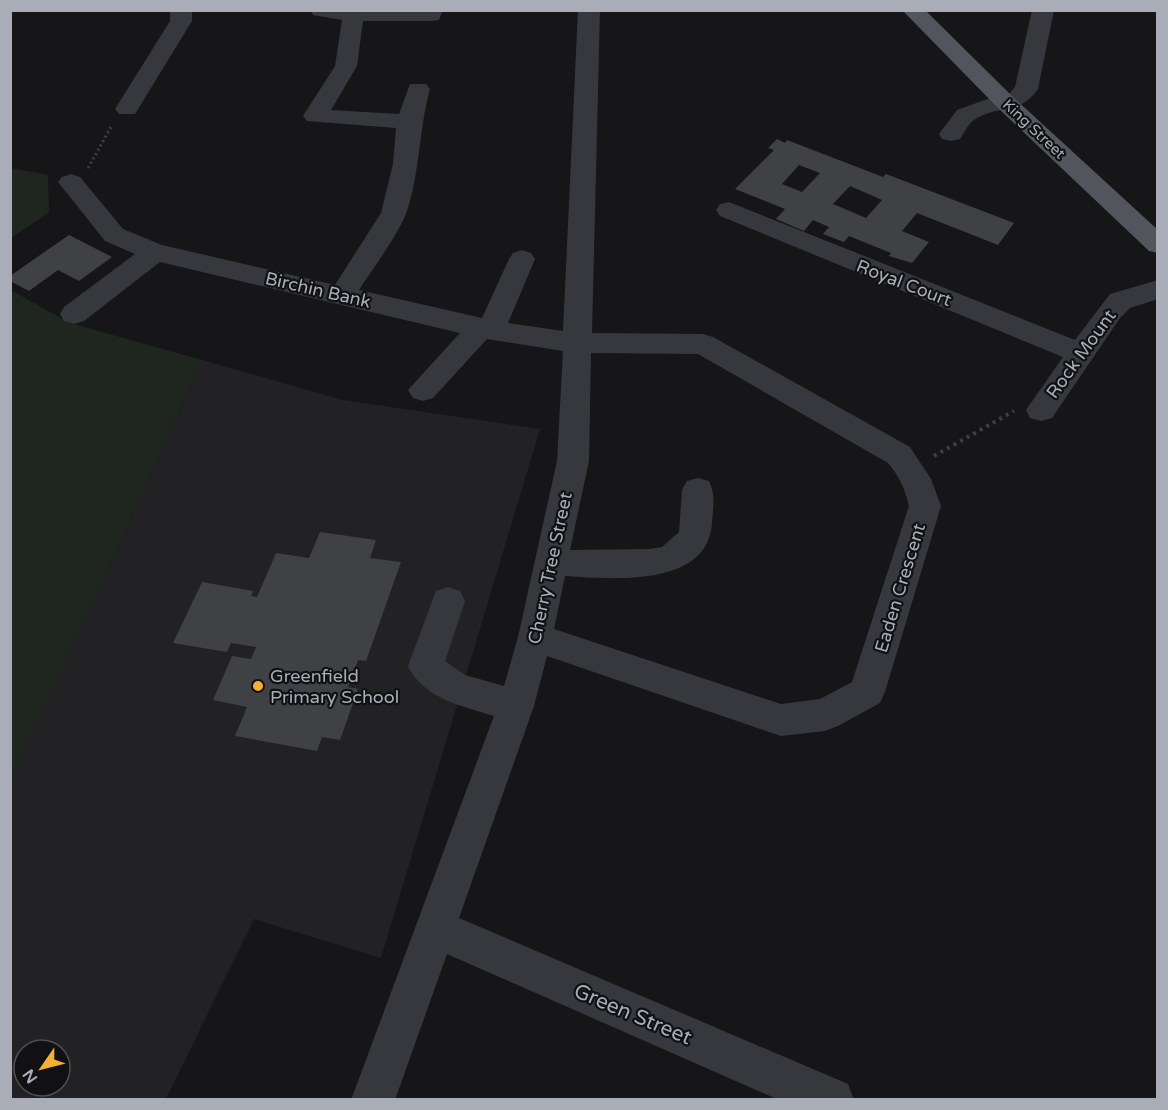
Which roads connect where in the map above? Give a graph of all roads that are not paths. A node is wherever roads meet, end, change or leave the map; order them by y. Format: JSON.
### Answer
{"nodes":[{"id":1,"x":181,"y":10,"type":"edge"},
{"id":2,"x":321,"y":10,"type":"edge"},
{"id":3,"x":589,"y":10,"type":"edge"},
{"id":4,"x":912,"y":10,"type":"edge"},
{"id":5,"x":1043,"y":10,"type":"edge"},
{"id":6,"x":432,"y":13,"type":"edge"},
{"id":7,"x":353,"y":15,"type":"junction"},
{"id":8,"x":418,"y":89,"type":"dead end"},
{"id":9,"x":1005,"y":102,"type":"junction"},
{"id":10,"x":127,"y":110,"type":"road end"},
{"id":11,"x":409,"y":122,"type":"junction"},
{"id":12,"x":951,"y":134,"type":"dead end"},
{"id":13,"x":54,"y":203,"type":"dead end"},
{"id":14,"x":729,"y":210,"type":"dead end"},
{"id":15,"x":1156,"y":241,"type":"edge"},
{"id":16,"x":155,"y":252,"type":"junction"},
{"id":17,"x":522,"y":259,"type":"dead end"},
{"id":18,"x":1158,"y":289,"type":"edge"},
{"id":19,"x":342,"y":296,"type":"junction"},
{"id":20,"x":74,"y":314,"type":"dead end"},
{"id":21,"x":486,"y":329,"type":"junction"},
{"id":22,"x":575,"y":343,"type":"junction"},
{"id":23,"x":1080,"y":353,"type":"junction"},
{"id":24,"x":423,"y":390,"type":"dead end"},
{"id":25,"x":1041,"y":410,"type":"road end"},
{"id":26,"x":698,"y":490,"type":"dead end"},
{"id":27,"x":552,"y":562,"type":"junction"},
{"id":28,"x":448,"y":602,"type":"dead end"},
{"id":29,"x":535,"y":637,"type":"junction"},
{"id":30,"x":516,"y":706,"type":"junction"},
{"id":31,"x":434,"y":928,"type":"junction"},
{"id":32,"x":374,"y":1100,"type":"edge"},
{"id":33,"x":831,"y":1100,"type":"edge"}],
"edges":[{"from":1,"to":10,"type":"street"},
{"from":2,"to":7,"type":"street"},
{"from":3,"to":22,"type":"street","name":"Cherry Tree Street"},
{"from":4,"to":9,"type":"main road","name":"King Street"},
{"from":5,"to":9,"type":"street"},
{"from":6,"to":7,"type":"street"},
{"from":7,"to":11,"type":"street"},
{"from":8,"to":11,"type":"street"},
{"from":9,"to":12,"type":"street"},
{"from":9,"to":15,"type":"main road","name":"King Street"},
{"from":11,"to":19,"type":"street"},
{"from":13,"to":16,"type":"street","name":"Birchin Bank"},
{"from":14,"to":23,"type":"street","name":"Royal Court"},
{"from":16,"to":19,"type":"street","name":"Birchin Bank"},
{"from":16,"to":20,"type":"street"},
{"from":17,"to":21,"type":"street"},
{"from":18,"to":23,"type":"street","name":"Rock Mount"},
{"from":19,"to":21,"type":"street","name":"Birchin Bank"},
{"from":21,"to":22,"type":"street","name":"Birchin Bank"},
{"from":21,"to":24,"type":"street"},
{"from":22,"to":27,"type":"street","name":"Cherry Tree Street"},
{"from":22,"to":29,"type":"street","name":"Eaden Crescent"},
{"from":23,"to":25,"type":"street","name":"Rock Mount"},
{"from":26,"to":27,"type":"street"},
{"from":27,"to":29,"type":"street","name":"Cherry Tree Street"},
{"from":28,"to":30,"type":"street"},
{"from":29,"to":30,"type":"street","name":"Cherry Tree Street"},
{"from":30,"to":31,"type":"street","name":"Cherry Tree Street"},
{"from":31,"to":32,"type":"street","name":"Cherry Tree Street"},
{"from":31,"to":33,"type":"street","name":"Green Street"}]}
